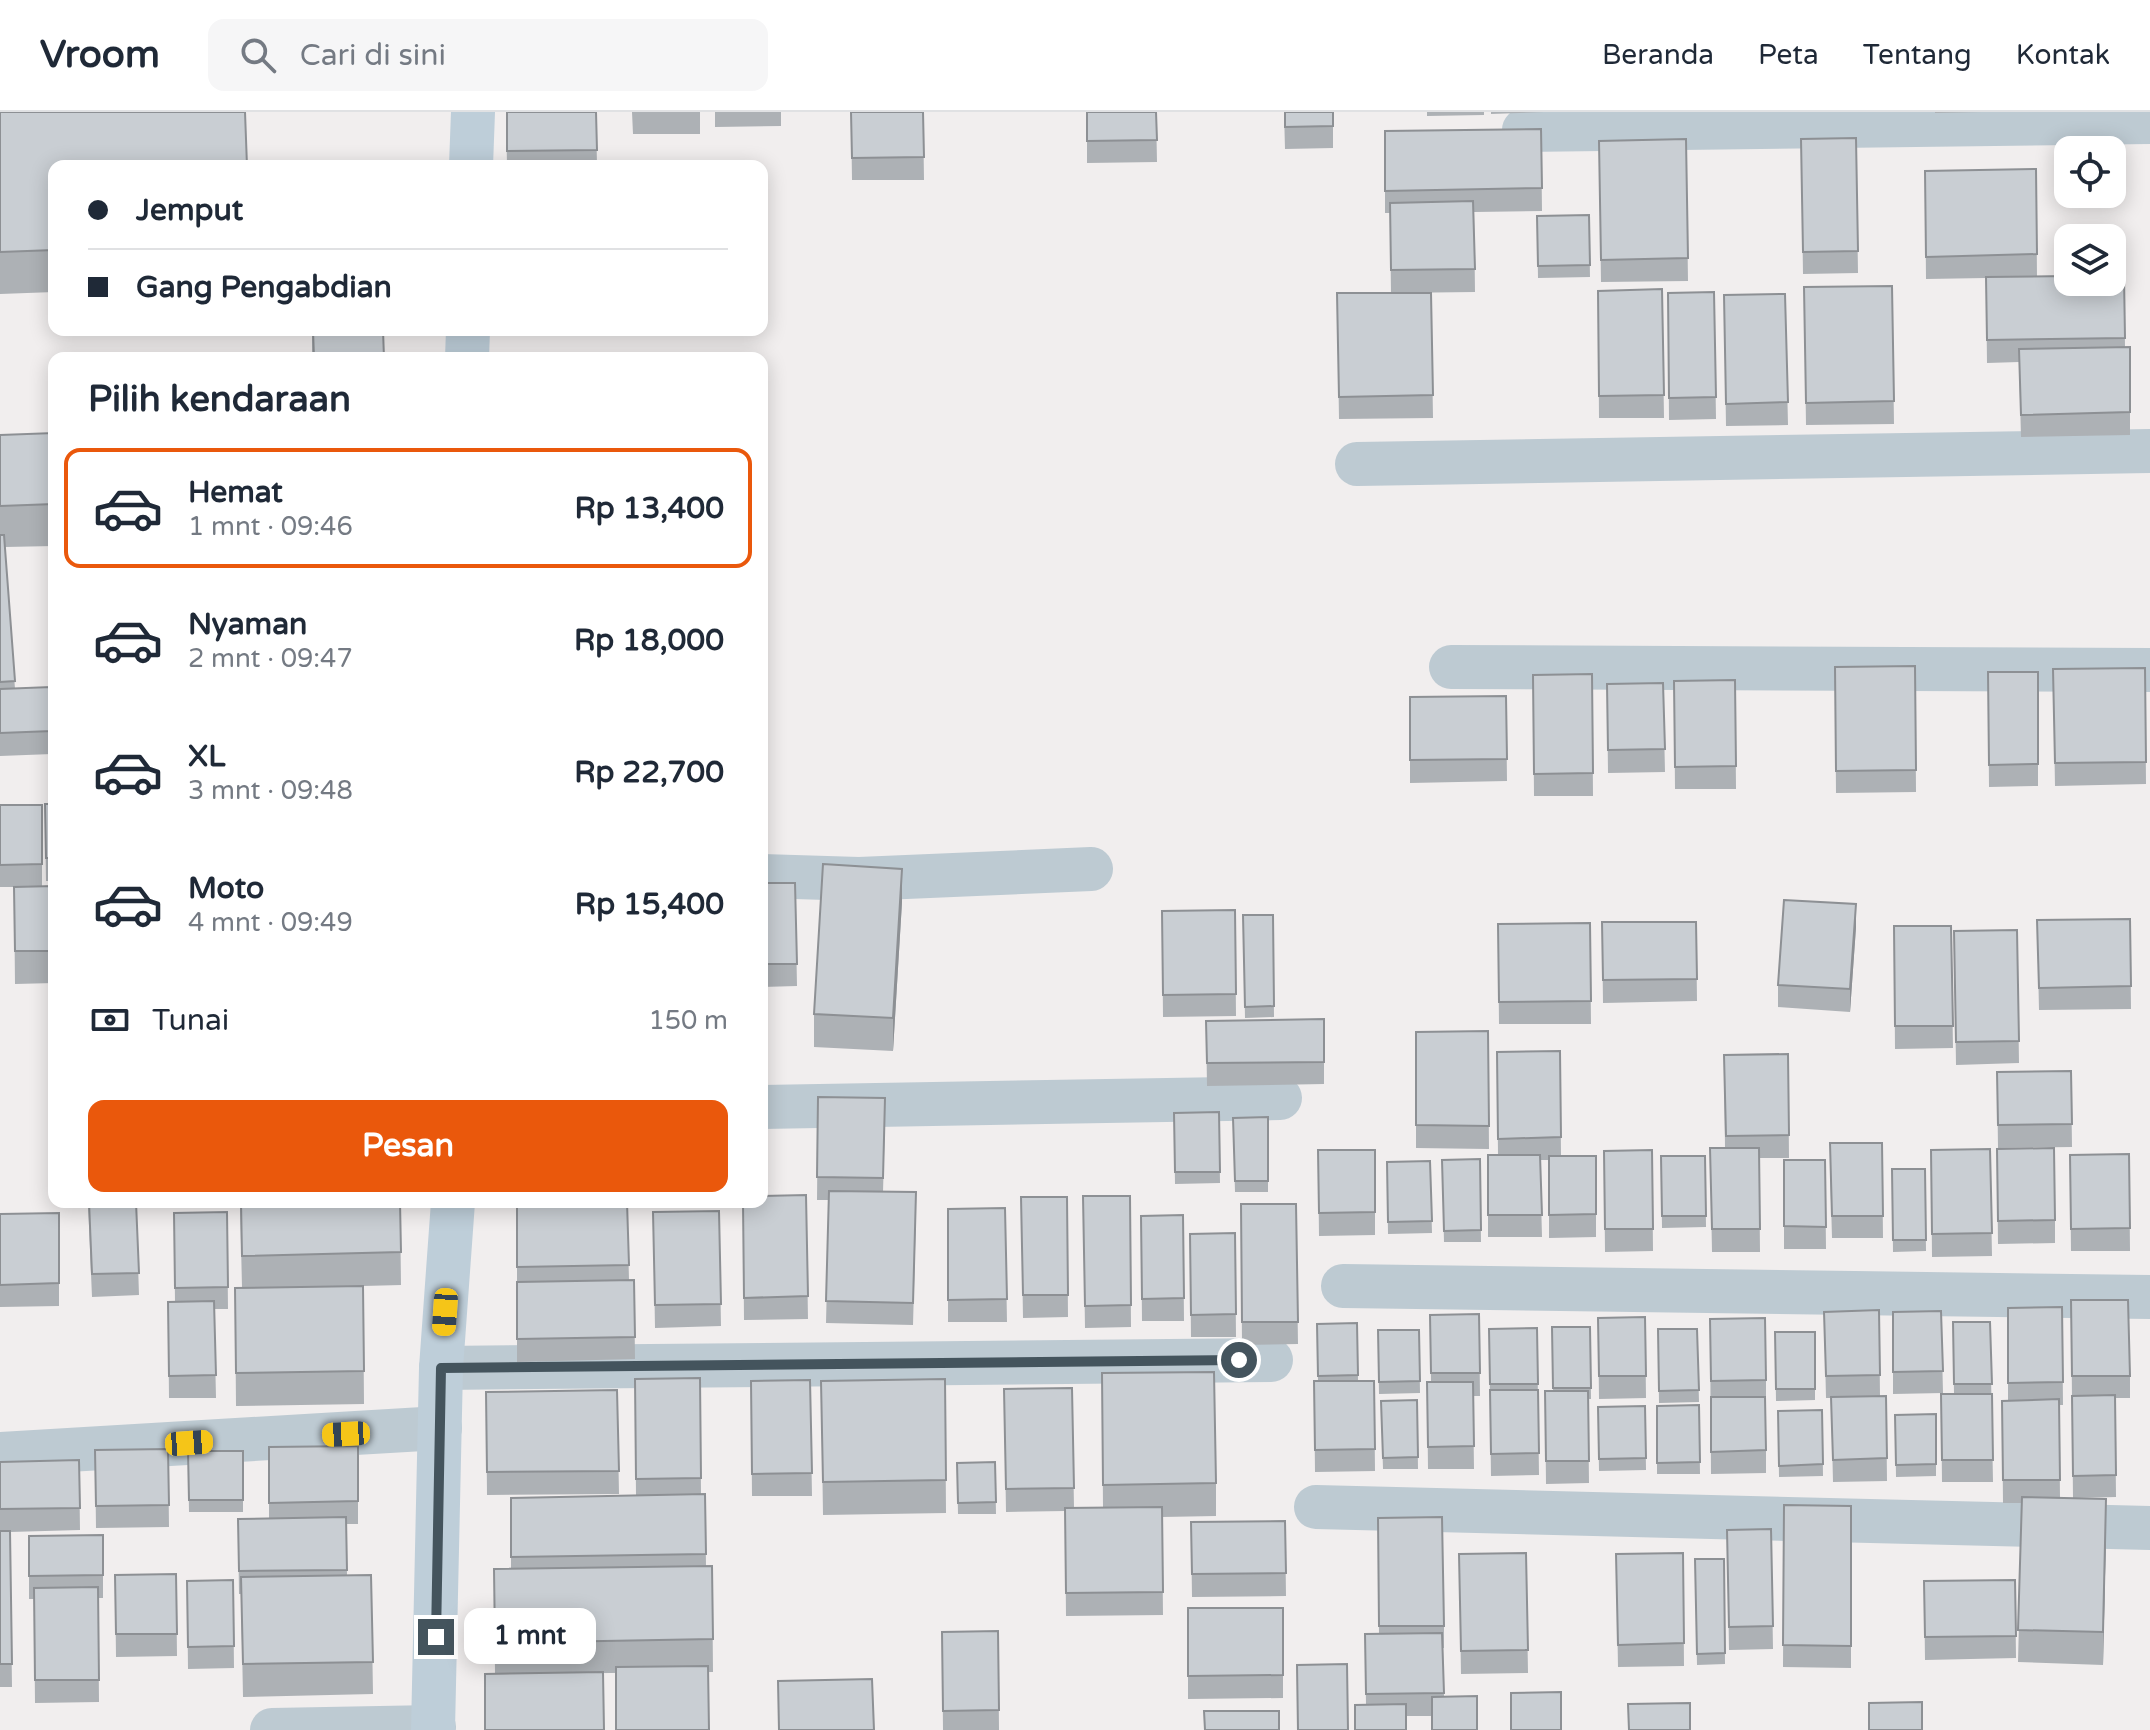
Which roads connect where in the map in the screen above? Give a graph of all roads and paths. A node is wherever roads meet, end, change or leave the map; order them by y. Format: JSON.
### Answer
{"nodes":[{"id":1,"x":473,"y":112,"type":"edge"},
{"id":2,"x":2150,"y":122,"type":"edge"},
{"id":3,"x":1524,"y":130,"type":"edge"},
{"id":4,"x":471,"y":160,"type":"edge"},
{"id":5,"x":2150,"y":451,"type":"edge"},
{"id":6,"x":1357,"y":464,"type":"dead end"},
{"id":7,"x":1451,"y":667,"type":"dead end"},
{"id":8,"x":2150,"y":670,"type":"edge"},
{"id":9,"x":1091,"y":869,"type":"dead end"},
{"id":10,"x":768,"y":876,"type":"edge"},
{"id":11,"x":1280,"y":1098,"type":"dead end"},
{"id":12,"x":768,"y":1107,"type":"edge"},
{"id":13,"x":453,"y":1208,"type":"edge"},
{"id":14,"x":1343,"y":1286,"type":"dead end"},
{"id":15,"x":2150,"y":1297,"type":"edge"},
{"id":16,"x":1271,"y":1360,"type":"dead end"},
{"id":17,"x":441,"y":1368,"type":"junction"},
{"id":18,"x":440,"y":1428,"type":"junction"},
{"id":19,"x":0,"y":1454,"type":"edge"},
{"id":20,"x":1316,"y":1507,"type":"dead end"},
{"id":21,"x":2150,"y":1528,"type":"edge"},
{"id":22,"x":434,"y":1728,"type":"edge"},
{"id":23,"x":272,"y":1730,"type":"edge"}],
"edges":[{"from":1,"to":4,"type":"street"},
{"from":2,"to":3,"type":"street"},
{"from":5,"to":6,"type":"street"},
{"from":7,"to":8,"type":"street"},
{"from":9,"to":10,"type":"street"},
{"from":11,"to":12,"type":"street"},
{"from":13,"to":17,"type":"street"},
{"from":14,"to":15,"type":"street"},
{"from":16,"to":17,"type":"street"},
{"from":17,"to":18,"type":"street"},
{"from":18,"to":19,"type":"street"},
{"from":18,"to":22,"type":"street"},
{"from":20,"to":21,"type":"street"},
{"from":22,"to":23,"type":"street"}]}
